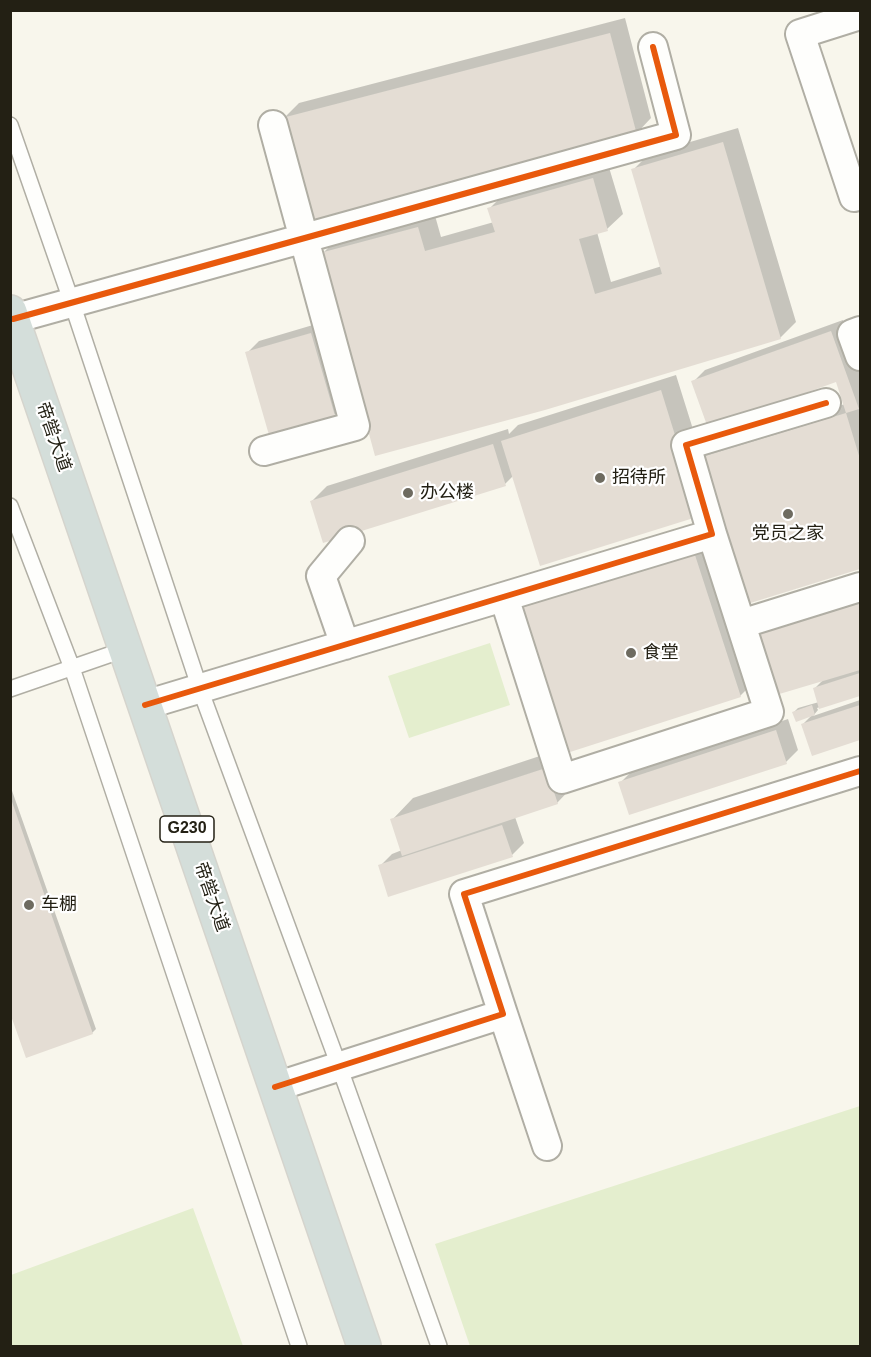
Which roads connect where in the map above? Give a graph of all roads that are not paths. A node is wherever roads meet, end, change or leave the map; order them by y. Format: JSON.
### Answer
{"nodes":[{"id":1,"x":861,"y":15,"type":"edge"},
{"id":2,"x":653,"y":47,"type":"dead end"},
{"id":3,"x":10,"y":125,"type":"edge"},
{"id":4,"x":273,"y":125,"type":"dead end"},
{"id":5,"x":861,"y":195,"type":"edge"},
{"id":6,"x":303,"y":239,"type":"junction"},
{"id":7,"x":72,"y":303,"type":"junction"},
{"id":8,"x":12,"y":315,"type":"edge"},
{"id":9,"x":861,"y":331,"type":"edge"},
{"id":10,"x":861,"y":356,"type":"edge"},
{"id":11,"x":826,"y":403,"type":"dead end"},
{"id":12,"x":264,"y":451,"type":"dead end"},
{"id":13,"x":10,"y":506,"type":"edge"},
{"id":14,"x":712,"y":534,"type":"junction"},
{"id":15,"x":350,"y":542,"type":"dead end"},
{"id":16,"x":861,"y":587,"type":"edge"},
{"id":17,"x":504,"y":597,"type":"junction"},
{"id":18,"x":741,"y":624,"type":"junction"},
{"id":19,"x":345,"y":645,"type":"junction"},
{"id":20,"x":126,"y":649,"type":"junction"},
{"id":21,"x":72,"y":668,"type":"junction"},
{"id":22,"x":10,"y":689,"type":"edge"},
{"id":23,"x":200,"y":689,"type":"junction"},
{"id":24,"x":145,"y":705,"type":"junction"},
{"id":25,"x":861,"y":771,"type":"edge"},
{"id":26,"x":502,"y":1014,"type":"junction"},
{"id":27,"x":339,"y":1066,"type":"junction"},
{"id":28,"x":275,"y":1087,"type":"junction"},
{"id":29,"x":547,"y":1146,"type":"dead end"},
{"id":30,"x":299,"y":1347,"type":"edge"},
{"id":31,"x":364,"y":1347,"type":"edge"},
{"id":32,"x":439,"y":1347,"type":"edge"}],
"edges":[{"from":1,"to":5,"type":"street"},
{"from":2,"to":6,"type":"street"},
{"from":3,"to":7,"type":"lane"},
{"from":4,"to":6,"type":"street"},
{"from":6,"to":7,"type":"street"},
{"from":6,"to":12,"type":"street"},
{"from":7,"to":8,"type":"street"},
{"from":7,"to":23,"type":"lane"},
{"from":8,"to":20,"type":"highway","name":"帝喾大道","number":"G230"},
{"from":9,"to":10,"type":"street"},
{"from":11,"to":14,"type":"street"},
{"from":13,"to":21,"type":"lane"},
{"from":14,"to":17,"type":"street"},
{"from":14,"to":18,"type":"street"},
{"from":15,"to":19,"type":"street"},
{"from":16,"to":18,"type":"street"},
{"from":17,"to":18,"type":"street"},
{"from":17,"to":19,"type":"street"},
{"from":19,"to":23,"type":"street"},
{"from":20,"to":21,"type":"lane"},
{"from":20,"to":24,"type":"highway","name":"帝喾大道","number":"G230"},
{"from":21,"to":22,"type":"lane"},
{"from":21,"to":30,"type":"lane"},
{"from":23,"to":24,"type":"street"},
{"from":23,"to":27,"type":"lane"},
{"from":24,"to":28,"type":"highway","name":"帝喾大道","number":"G230"},
{"from":25,"to":26,"type":"street"},
{"from":26,"to":27,"type":"street"},
{"from":26,"to":29,"type":"street"},
{"from":27,"to":28,"type":"street"},
{"from":27,"to":32,"type":"lane"},
{"from":28,"to":31,"type":"highway","name":"帝喾大道","number":"G230"}]}
